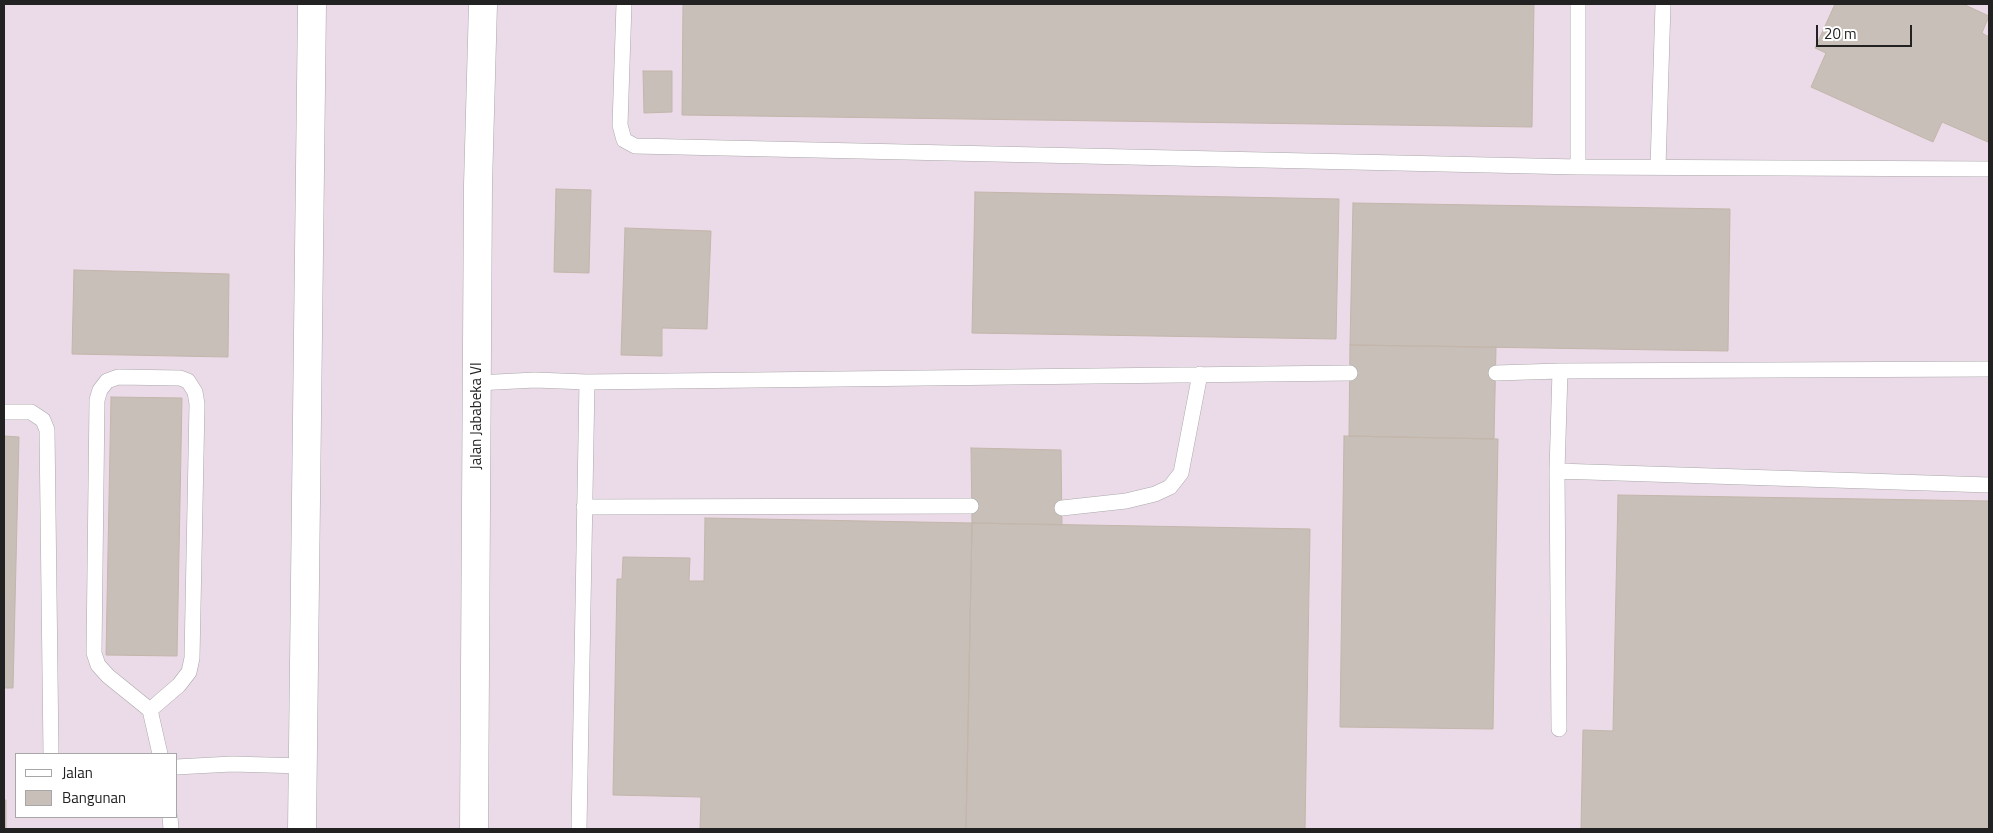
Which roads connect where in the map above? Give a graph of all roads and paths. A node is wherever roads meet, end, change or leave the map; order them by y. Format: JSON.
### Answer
{"nodes":[{"id":1,"x":312,"y":4,"type":"edge"},
{"id":2,"x":483,"y":4,"type":"edge"},
{"id":3,"x":624,"y":4,"type":"edge"},
{"id":4,"x":1578,"y":4,"type":"edge"},
{"id":5,"x":1663,"y":4,"type":"edge"},
{"id":6,"x":1578,"y":166,"type":"junction"},
{"id":7,"x":1658,"y":167,"type":"junction"},
{"id":8,"x":1989,"y":169,"type":"edge"},
{"id":9,"x":1989,"y":369,"type":"edge"},
{"id":10,"x":1560,"y":370,"type":"junction"},
{"id":11,"x":1350,"y":373,"type":"dead end"},
{"id":12,"x":1496,"y":373,"type":"dead end"},
{"id":13,"x":1200,"y":374,"type":"junction"},
{"id":14,"x":587,"y":382,"type":"junction"},
{"id":15,"x":477,"y":383,"type":"junction"},
{"id":16,"x":4,"y":412,"type":"edge"},
{"id":17,"x":1556,"y":471,"type":"junction"},
{"id":18,"x":1989,"y":485,"type":"edge"},
{"id":19,"x":971,"y":506,"type":"dead end"},
{"id":20,"x":584,"y":507,"type":"junction"},
{"id":21,"x":1062,"y":508,"type":"dead end"},
{"id":22,"x":150,"y":710,"type":"junction"},
{"id":23,"x":1559,"y":729,"type":"dead end"},
{"id":24,"x":51,"y":753,"type":"edge"},
{"id":25,"x":160,"y":753,"type":"edge"},
{"id":26,"x":303,"y":766,"type":"junction"},
{"id":27,"x":178,"y":767,"type":"edge"},
{"id":28,"x":302,"y":829,"type":"edge"},
{"id":29,"x":474,"y":829,"type":"edge"},
{"id":30,"x":579,"y":829,"type":"edge"}],
"edges":[{"from":1,"to":26,"type":"street"},
{"from":2,"to":15,"type":"street","name":"Jalan Jababeka VI"},
{"from":3,"to":6,"type":"lane"},
{"from":4,"to":6,"type":"lane"},
{"from":5,"to":7,"type":"lane"},
{"from":6,"to":7,"type":"lane"},
{"from":7,"to":8,"type":"lane"},
{"from":9,"to":10,"type":"lane"},
{"from":10,"to":12,"type":"lane"},
{"from":10,"to":17,"type":"lane"},
{"from":11,"to":13,"type":"lane"},
{"from":13,"to":14,"type":"lane"},
{"from":13,"to":21,"type":"lane"},
{"from":14,"to":15,"type":"lane"},
{"from":14,"to":20,"type":"lane"},
{"from":15,"to":29,"type":"street","name":"Jalan Jababeka VI"},
{"from":16,"to":24,"type":"lane"},
{"from":17,"to":18,"type":"lane"},
{"from":17,"to":23,"type":"lane"},
{"from":19,"to":20,"type":"lane"},
{"from":20,"to":30,"type":"lane"},
{"from":22,"to":22,"type":"lane"},
{"from":22,"to":25,"type":"lane"},
{"from":26,"to":27,"type":"lane"},
{"from":26,"to":28,"type":"street"}]}
